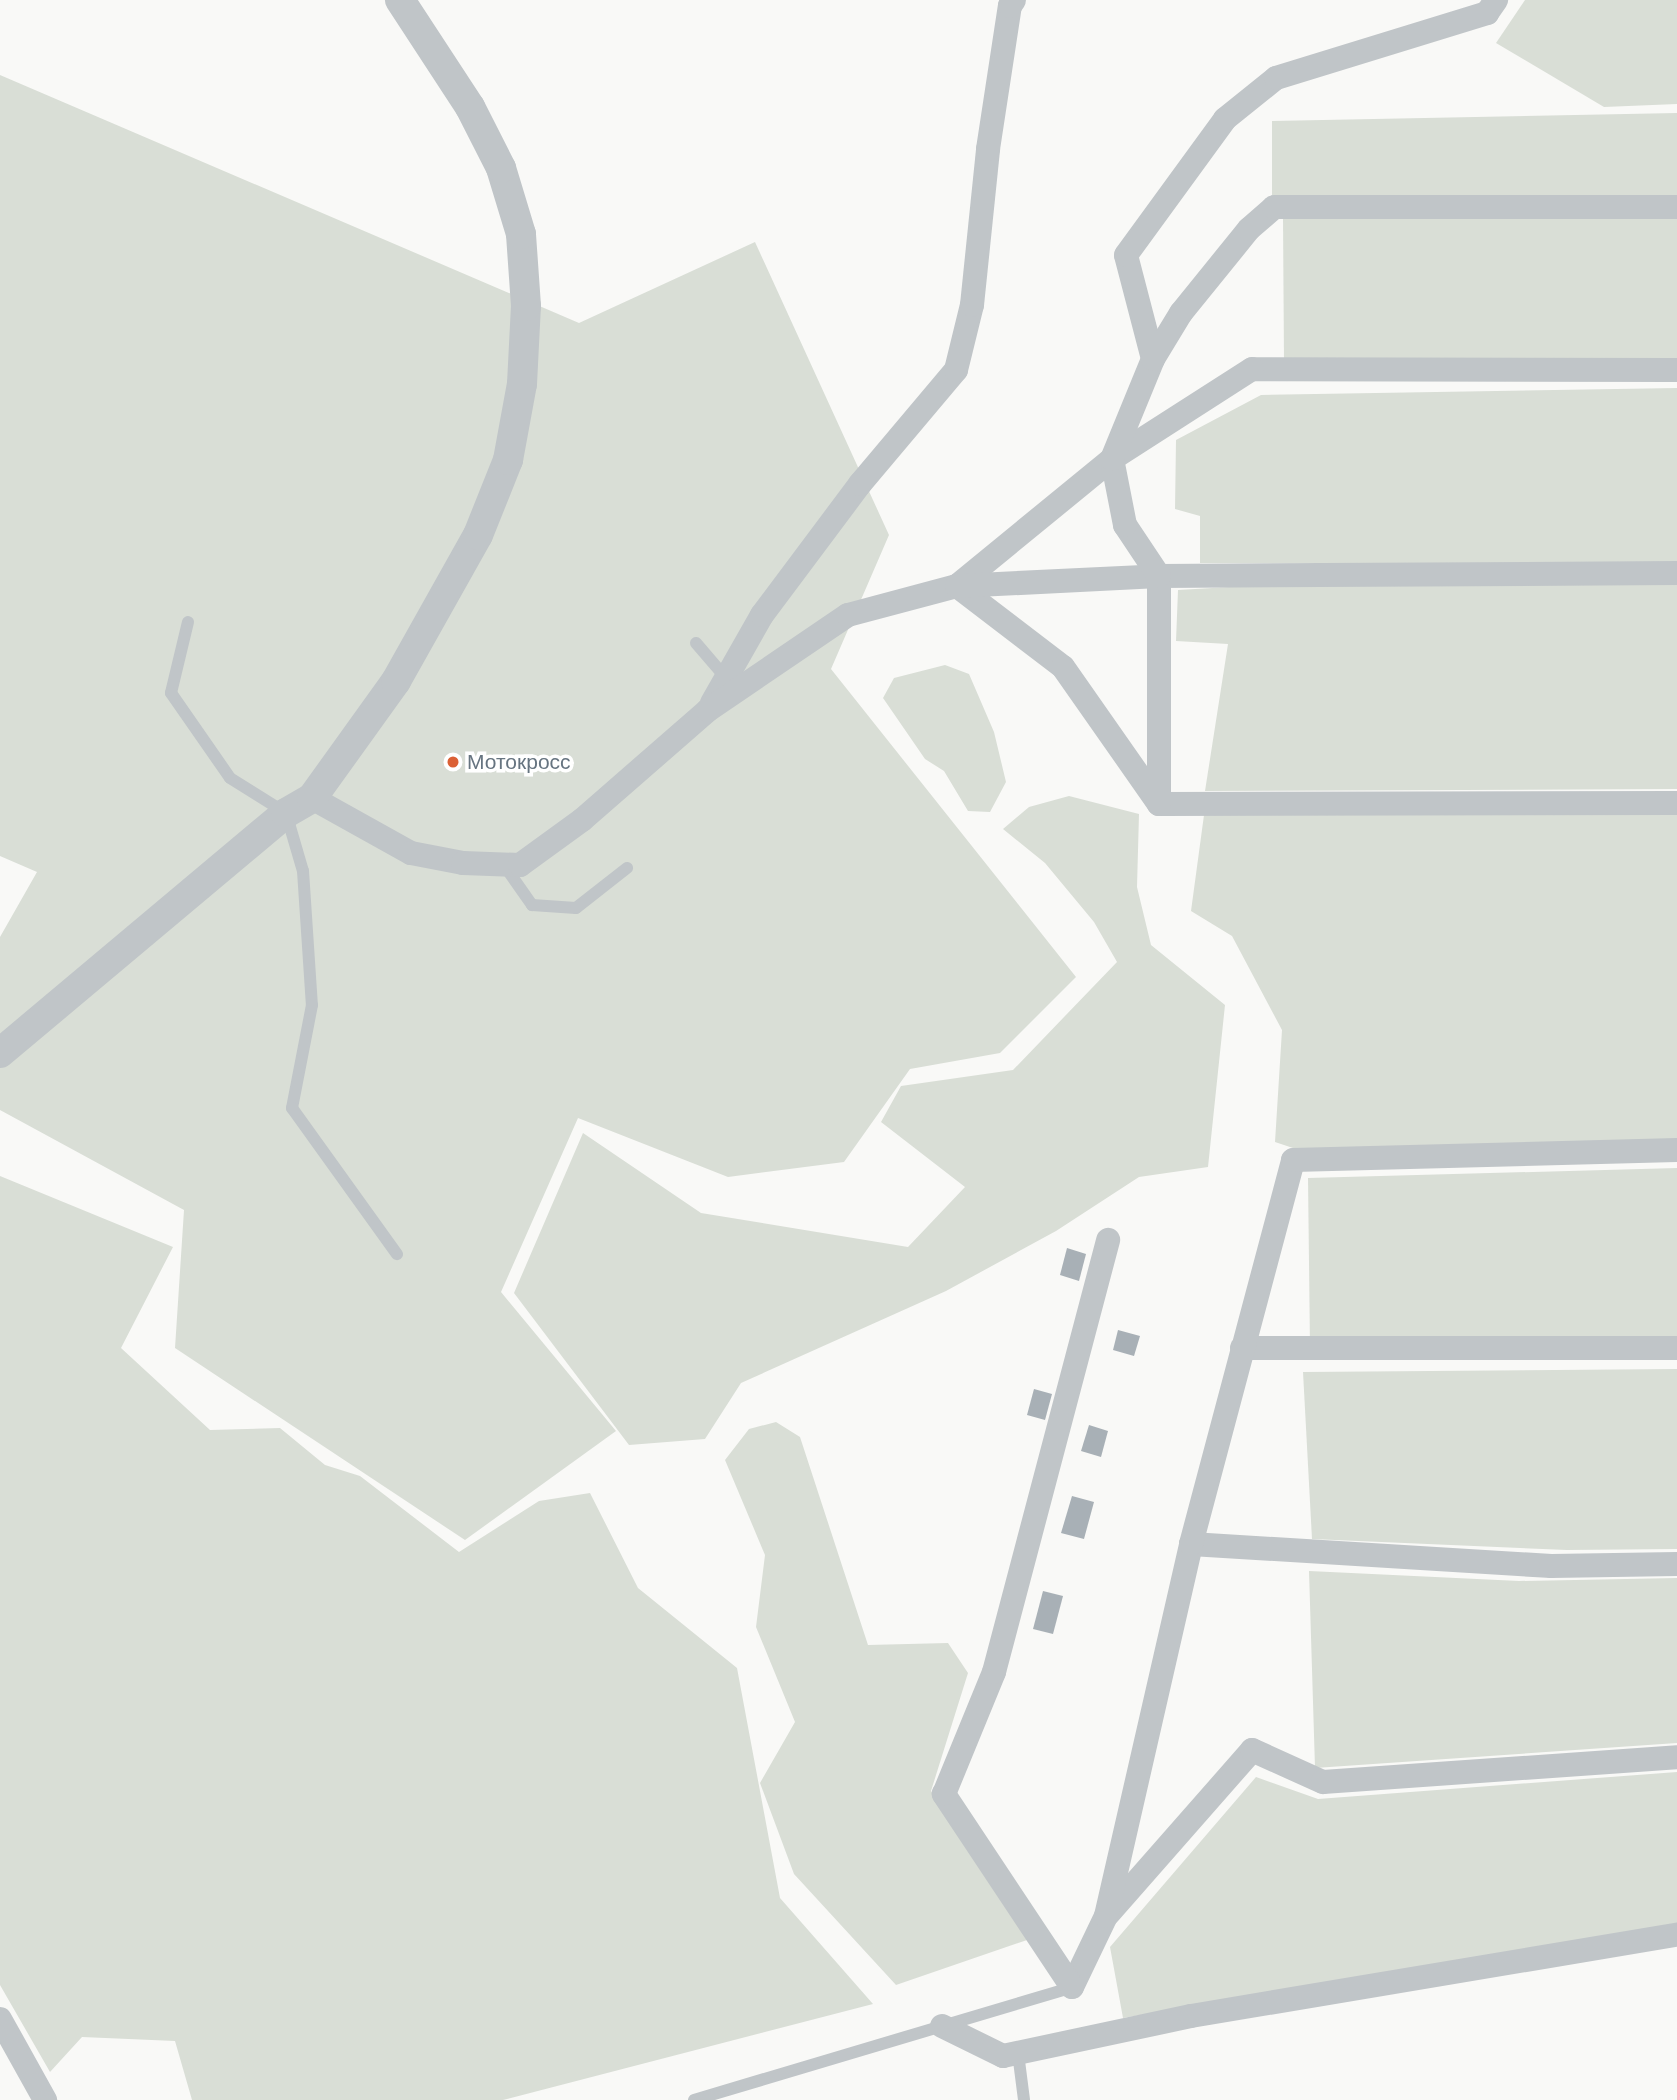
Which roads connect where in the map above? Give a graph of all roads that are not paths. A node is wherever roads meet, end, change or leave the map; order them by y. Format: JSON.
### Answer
{"nodes":[{"id":1,"x":400,"y":0,"type":"edge"},
{"id":2,"x":1014,"y":0,"type":"edge"},
{"id":3,"x":1496,"y":0,"type":"edge"},
{"id":4,"x":1677,"y":207,"type":"edge"},
{"id":5,"x":1153,"y":359,"type":"junction"},
{"id":6,"x":1677,"y":370,"type":"edge"},
{"id":7,"x":1112,"y":459,"type":"junction"},
{"id":8,"x":1677,"y":573,"type":"edge"},
{"id":9,"x":1158,"y":576,"type":"junction"},
{"id":10,"x":957,"y":586,"type":"junction"},
{"id":11,"x":188,"y":622,"type":"dead end"},
{"id":12,"x":696,"y":643,"type":"dead end"},
{"id":13,"x":726,"y":678,"type":"junction"},
{"id":14,"x":709,"y":710,"type":"junction"},
{"id":15,"x":312,"y":797,"type":"junction"},
{"id":16,"x":1677,"y":803,"type":"edge"},
{"id":17,"x":1159,"y":804,"type":"junction"},
{"id":18,"x":286,"y":813,"type":"junction"},
{"id":19,"x":503,"y":864,"type":"junction"},
{"id":20,"x":627,"y":868,"type":"dead end"},
{"id":21,"x":0,"y":1053,"type":"edge"},
{"id":22,"x":1677,"y":1150,"type":"edge"},
{"id":23,"x":1108,"y":1240,"type":"dead end"},
{"id":24,"x":397,"y":1254,"type":"dead end"},
{"id":25,"x":1242,"y":1348,"type":"junction"},
{"id":26,"x":1677,"y":1348,"type":"edge"},
{"id":27,"x":1191,"y":1544,"type":"junction"},
{"id":28,"x":1677,"y":1564,"type":"edge"},
{"id":29,"x":1677,"y":1757,"type":"edge"},
{"id":30,"x":1106,"y":1916,"type":"junction"},
{"id":31,"x":1677,"y":1935,"type":"edge"},
{"id":32,"x":1072,"y":1987,"type":"junction"},
{"id":33,"x":0,"y":2019,"type":"edge"},
{"id":34,"x":942,"y":2026,"type":"junction"},
{"id":35,"x":1018,"y":2053,"type":"junction"},
{"id":36,"x":45,"y":2100,"type":"edge"},
{"id":37,"x":694,"y":2100,"type":"edge"},
{"id":38,"x":1024,"y":2100,"type":"edge"}],
"edges":[{"from":1,"to":15,"type":"street"},
{"from":2,"to":13,"type":"street"},
{"from":3,"to":5,"type":"street"},
{"from":4,"to":5,"type":"street"},
{"from":5,"to":7,"type":"street"},
{"from":6,"to":7,"type":"street"},
{"from":7,"to":9,"type":"street"},
{"from":7,"to":10,"type":"street"},
{"from":8,"to":9,"type":"street"},
{"from":9,"to":10,"type":"street"},
{"from":9,"to":17,"type":"street"},
{"from":10,"to":14,"type":"street"},
{"from":10,"to":17,"type":"street"},
{"from":11,"to":18,"type":"lane"},
{"from":12,"to":13,"type":"lane"},
{"from":13,"to":14,"type":"street"},
{"from":14,"to":19,"type":"street"},
{"from":15,"to":18,"type":"street"},
{"from":15,"to":19,"type":"street"},
{"from":16,"to":17,"type":"street"},
{"from":18,"to":21,"type":"street"},
{"from":18,"to":24,"type":"lane"},
{"from":19,"to":20,"type":"lane"},
{"from":22,"to":25,"type":"street"},
{"from":23,"to":32,"type":"street"},
{"from":25,"to":26,"type":"street"},
{"from":25,"to":27,"type":"street"},
{"from":27,"to":28,"type":"street"},
{"from":27,"to":30,"type":"street"},
{"from":29,"to":30,"type":"street"},
{"from":30,"to":32,"type":"street"},
{"from":31,"to":35,"type":"street"},
{"from":32,"to":34,"type":"lane"},
{"from":33,"to":36,"type":"street"},
{"from":34,"to":35,"type":"street"},
{"from":34,"to":37,"type":"lane"},
{"from":35,"to":38,"type":"lane"}]}
